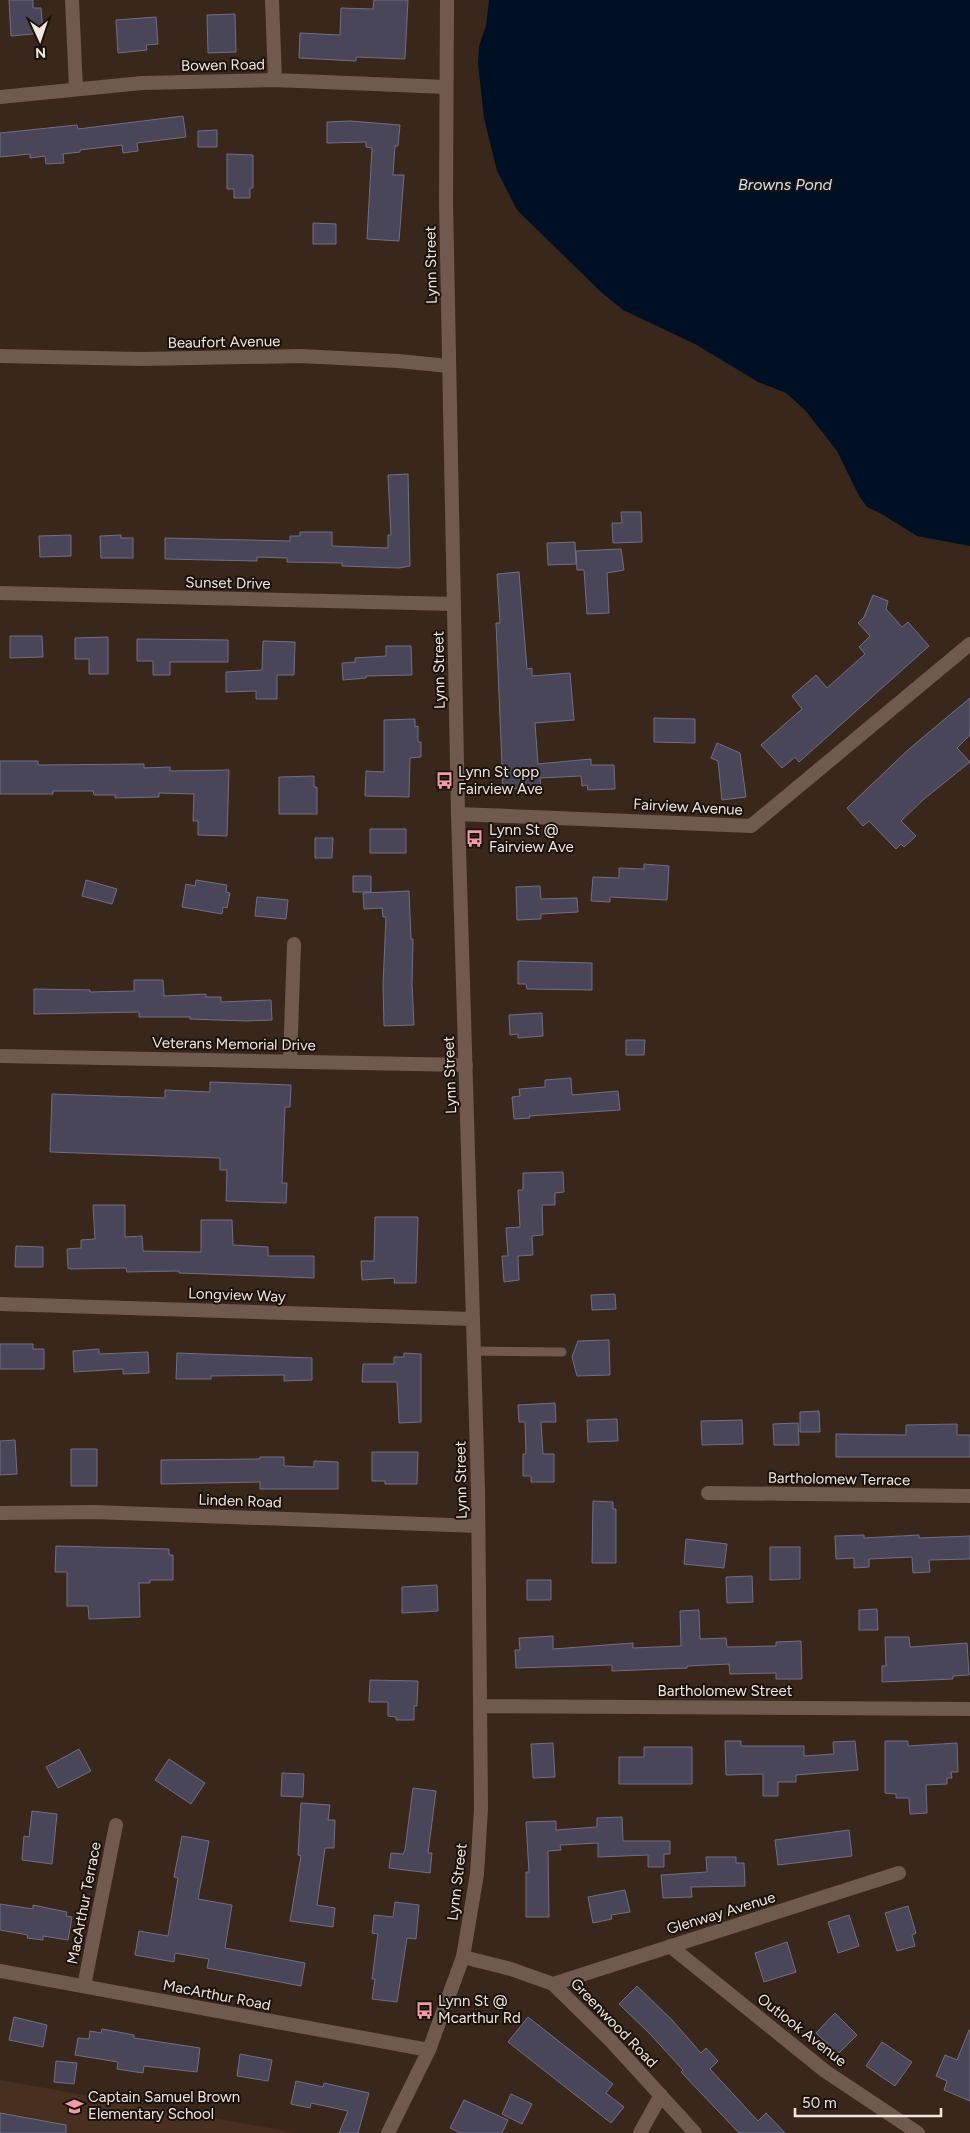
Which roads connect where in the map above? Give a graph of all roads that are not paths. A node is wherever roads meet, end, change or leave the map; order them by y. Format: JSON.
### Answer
{"nodes":[{"id":1,"x":72,"y":0,"type":"edge"},
{"id":2,"x":272,"y":0,"type":"edge"},
{"id":3,"x":447,"y":0,"type":"edge"},
{"id":4,"x":275,"y":80,"type":"junction"},
{"id":5,"x":446,"y":87,"type":"junction"},
{"id":6,"x":76,"y":89,"type":"junction"},
{"id":7,"x":0,"y":97,"type":"edge"},
{"id":8,"x":0,"y":356,"type":"edge"},
{"id":9,"x":449,"y":366,"type":"junction"},
{"id":10,"x":0,"y":593,"type":"edge"},
{"id":11,"x":454,"y":604,"type":"junction"},
{"id":12,"x":970,"y":644,"type":"edge"},
{"id":13,"x":458,"y":814,"type":"junction"},
{"id":14,"x":294,"y":944,"type":"dead end"},
{"id":15,"x":0,"y":1056,"type":"edge"},
{"id":16,"x":290,"y":1062,"type":"junction"},
{"id":17,"x":466,"y":1065,"type":"junction"},
{"id":18,"x":0,"y":1304,"type":"edge"},
{"id":19,"x":473,"y":1319,"type":"junction"},
{"id":20,"x":474,"y":1351,"type":"junction"},
{"id":21,"x":562,"y":1352,"type":"dead end"},
{"id":22,"x":708,"y":1494,"type":"dead end"},
{"id":23,"x":970,"y":1496,"type":"edge"},
{"id":24,"x":0,"y":1513,"type":"edge"},
{"id":25,"x":478,"y":1526,"type":"junction"},
{"id":26,"x":480,"y":1706,"type":"junction"},
{"id":27,"x":970,"y":1709,"type":"edge"},
{"id":28,"x":116,"y":1825,"type":"dead end"},
{"id":29,"x":900,"y":1873,"type":"dead end"},
{"id":30,"x":670,"y":1946,"type":"junction"},
{"id":31,"x":462,"y":1957,"type":"junction"},
{"id":32,"x":0,"y":1970,"type":"edge"},
{"id":33,"x":553,"y":1984,"type":"junction"},
{"id":34,"x":84,"y":1986,"type":"junction"},
{"id":35,"x":429,"y":2050,"type":"junction"},
{"id":36,"x":661,"y":2095,"type":"junction"},
{"id":37,"x":388,"y":2133,"type":"edge"},
{"id":38,"x":640,"y":2133,"type":"edge"},
{"id":39,"x":695,"y":2133,"type":"edge"},
{"id":40,"x":918,"y":2133,"type":"edge"}],
"edges":[{"from":1,"to":6,"type":"street"},
{"from":2,"to":4,"type":"street"},
{"from":3,"to":5,"type":"street","name":"Lynn Street"},
{"from":4,"to":5,"type":"street","name":"Bowen Road"},
{"from":4,"to":6,"type":"street","name":"Bowen Road"},
{"from":5,"to":9,"type":"street","name":"Lynn Street"},
{"from":6,"to":7,"type":"street","name":"Bowen Road"},
{"from":8,"to":9,"type":"street","name":"Beaufort Avenue"},
{"from":9,"to":11,"type":"street","name":"Lynn Street"},
{"from":10,"to":11,"type":"street","name":"Sunset Drive"},
{"from":11,"to":13,"type":"street","name":"Lynn Street"},
{"from":12,"to":13,"type":"street","name":"Fairview Avenue"},
{"from":13,"to":17,"type":"street","name":"Lynn Street"},
{"from":14,"to":16,"type":"street"},
{"from":15,"to":16,"type":"street","name":"Veterans Memorial Drive"},
{"from":16,"to":17,"type":"street","name":"Veterans Memorial Drive"},
{"from":17,"to":19,"type":"street","name":"Lynn Street"},
{"from":18,"to":19,"type":"street","name":"Longview Way"},
{"from":19,"to":20,"type":"street","name":"Lynn Street"},
{"from":20,"to":21,"type":"lane"},
{"from":20,"to":25,"type":"street","name":"Lynn Street"},
{"from":22,"to":23,"type":"street","name":"Bartholomew Terrace"},
{"from":24,"to":25,"type":"street","name":"Linden Road"},
{"from":25,"to":26,"type":"street","name":"Lynn Street"},
{"from":26,"to":27,"type":"street","name":"Bartholomew Street"},
{"from":26,"to":31,"type":"street","name":"Lynn Street"},
{"from":28,"to":34,"type":"street","name":"MacArthur Terrace"},
{"from":29,"to":30,"type":"street","name":"Glenway Avenue"},
{"from":30,"to":33,"type":"street","name":"Glenway Avenue"},
{"from":30,"to":40,"type":"street","name":"Outlook Avenue"},
{"from":31,"to":33,"type":"street","name":"Greenwood Road"},
{"from":31,"to":35,"type":"street","name":"Lynn Street"},
{"from":32,"to":34,"type":"street","name":"MacArthur Road"},
{"from":33,"to":36,"type":"street","name":"Greenwood Road"},
{"from":34,"to":35,"type":"street","name":"MacArthur Road"},
{"from":35,"to":37,"type":"street","name":"Lynn Street"},
{"from":36,"to":38,"type":"street"},
{"from":36,"to":39,"type":"street","name":"Greenwood Road"}]}
